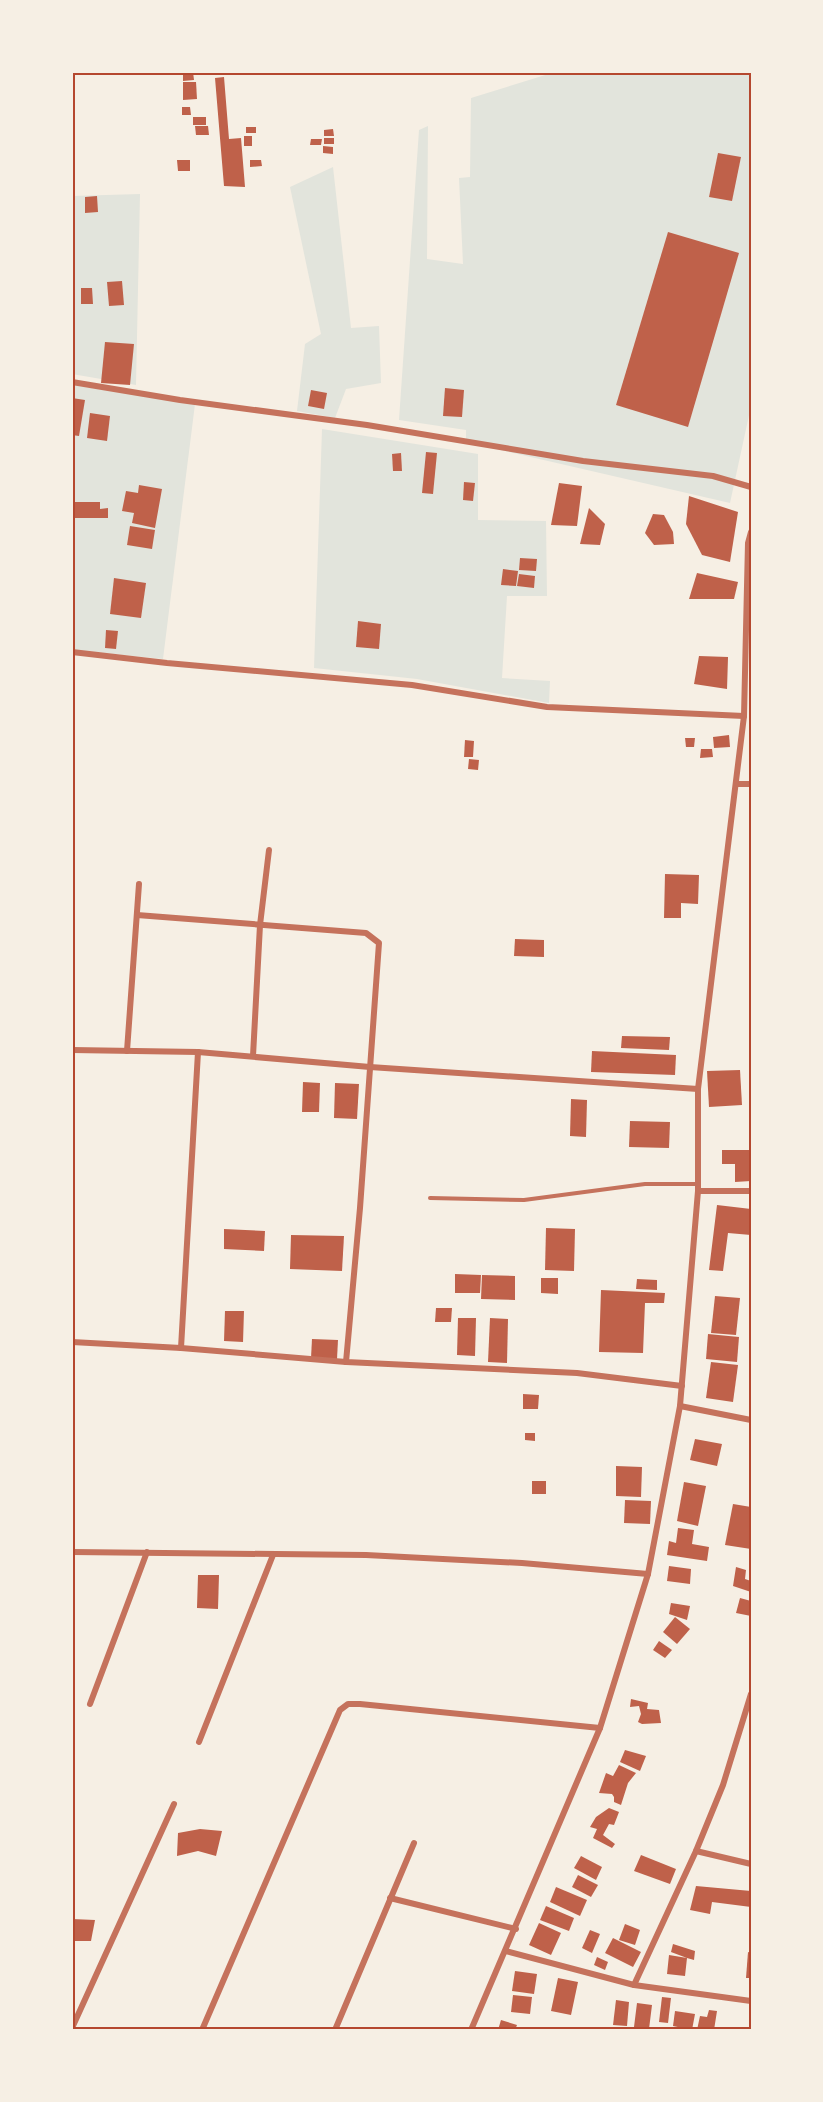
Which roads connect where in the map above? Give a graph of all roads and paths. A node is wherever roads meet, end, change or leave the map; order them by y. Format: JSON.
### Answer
{"nodes":[{"id":1,"x":72,"y":382,"type":"edge"},
{"id":2,"x":751,"y":488,"type":"edge"},
{"id":3,"x":751,"y":532,"type":"edge"},
{"id":4,"x":750,"y":543,"type":"edge"},
{"id":5,"x":72,"y":652,"type":"edge"},
{"id":6,"x":748,"y":677,"type":"edge"},
{"id":7,"x":744,"y":716,"type":"junction"},
{"id":8,"x":736,"y":784,"type":"junction"},
{"id":9,"x":751,"y":784,"type":"edge"},
{"id":10,"x":269,"y":850,"type":"dead end"},
{"id":11,"x":140,"y":884,"type":"dead end"},
{"id":12,"x":137,"y":915,"type":"junction"},
{"id":13,"x":260,"y":925,"type":"junction"},
{"id":14,"x":72,"y":1050,"type":"edge"},
{"id":15,"x":127,"y":1051,"type":"junction"},
{"id":16,"x":198,"y":1052,"type":"junction"},
{"id":17,"x":253,"y":1056,"type":"junction"},
{"id":18,"x":370,"y":1067,"type":"junction"},
{"id":19,"x":698,"y":1089,"type":"junction"},
{"id":20,"x":697,"y":1188,"type":"junction"},
{"id":21,"x":751,"y":1191,"type":"edge"},
{"id":22,"x":430,"y":1198,"type":"dead end"},
{"id":23,"x":72,"y":1342,"type":"edge"},
{"id":24,"x":181,"y":1348,"type":"junction"},
{"id":25,"x":346,"y":1362,"type":"junction"},
{"id":26,"x":682,"y":1386,"type":"junction"},
{"id":27,"x":680,"y":1406,"type":"junction"},
{"id":28,"x":751,"y":1420,"type":"edge"},
{"id":29,"x":72,"y":1552,"type":"edge"},
{"id":30,"x":147,"y":1552,"type":"junction"},
{"id":31,"x":273,"y":1555,"type":"junction"},
{"id":32,"x":648,"y":1574,"type":"junction"},
{"id":33,"x":751,"y":1694,"type":"edge"},
{"id":34,"x":90,"y":1704,"type":"dead end"},
{"id":35,"x":748,"y":1713,"type":"edge"},
{"id":36,"x":600,"y":1728,"type":"junction"},
{"id":37,"x":199,"y":1742,"type":"dead end"},
{"id":38,"x":174,"y":1804,"type":"dead end"},
{"id":39,"x":414,"y":1844,"type":"dead end"},
{"id":40,"x":696,"y":1851,"type":"junction"},
{"id":41,"x":751,"y":1864,"type":"edge"},
{"id":42,"x":390,"y":1898,"type":"junction"},
{"id":43,"x":516,"y":1929,"type":"junction"},
{"id":44,"x":506,"y":1951,"type":"junction"},
{"id":45,"x":634,"y":1985,"type":"junction"},
{"id":46,"x":751,"y":2001,"type":"edge"},
{"id":47,"x":72,"y":2028,"type":"edge"},
{"id":48,"x":202,"y":2030,"type":"edge"},
{"id":49,"x":335,"y":2030,"type":"edge"},
{"id":50,"x":471,"y":2030,"type":"edge"}],
"edges":[{"from":1,"to":2,"type":"street"},
{"from":3,"to":4,"type":"street"},
{"from":4,"to":6,"type":"street"},
{"from":5,"to":7,"type":"street"},
{"from":6,"to":7,"type":"street"},
{"from":7,"to":8,"type":"street"},
{"from":8,"to":9,"type":"street"},
{"from":8,"to":19,"type":"street"},
{"from":10,"to":13,"type":"street"},
{"from":11,"to":12,"type":"street"},
{"from":12,"to":13,"type":"street"},
{"from":12,"to":15,"type":"street"},
{"from":13,"to":17,"type":"street"},
{"from":13,"to":18,"type":"street"},
{"from":14,"to":15,"type":"street"},
{"from":15,"to":16,"type":"street"},
{"from":16,"to":17,"type":"street"},
{"from":16,"to":24,"type":"street"},
{"from":17,"to":18,"type":"street"},
{"from":18,"to":19,"type":"street"},
{"from":18,"to":25,"type":"street"},
{"from":19,"to":20,"type":"street"},
{"from":20,"to":21,"type":"street"},
{"from":20,"to":22,"type":"lane"},
{"from":20,"to":26,"type":"street"},
{"from":23,"to":24,"type":"street"},
{"from":24,"to":25,"type":"street"},
{"from":25,"to":26,"type":"street"},
{"from":26,"to":27,"type":"street"},
{"from":27,"to":28,"type":"street"},
{"from":27,"to":32,"type":"street"},
{"from":29,"to":30,"type":"street"},
{"from":30,"to":31,"type":"street"},
{"from":30,"to":34,"type":"street"},
{"from":31,"to":32,"type":"street"},
{"from":31,"to":37,"type":"street"},
{"from":32,"to":36,"type":"street"},
{"from":33,"to":35,"type":"street"},
{"from":35,"to":40,"type":"street"},
{"from":36,"to":43,"type":"street"},
{"from":36,"to":48,"type":"street"},
{"from":38,"to":47,"type":"street"},
{"from":39,"to":42,"type":"street"},
{"from":40,"to":41,"type":"street"},
{"from":40,"to":45,"type":"street"},
{"from":42,"to":43,"type":"street"},
{"from":42,"to":49,"type":"street"},
{"from":43,"to":44,"type":"street"},
{"from":44,"to":45,"type":"street"},
{"from":44,"to":50,"type":"street"},
{"from":45,"to":46,"type":"street"}]}
